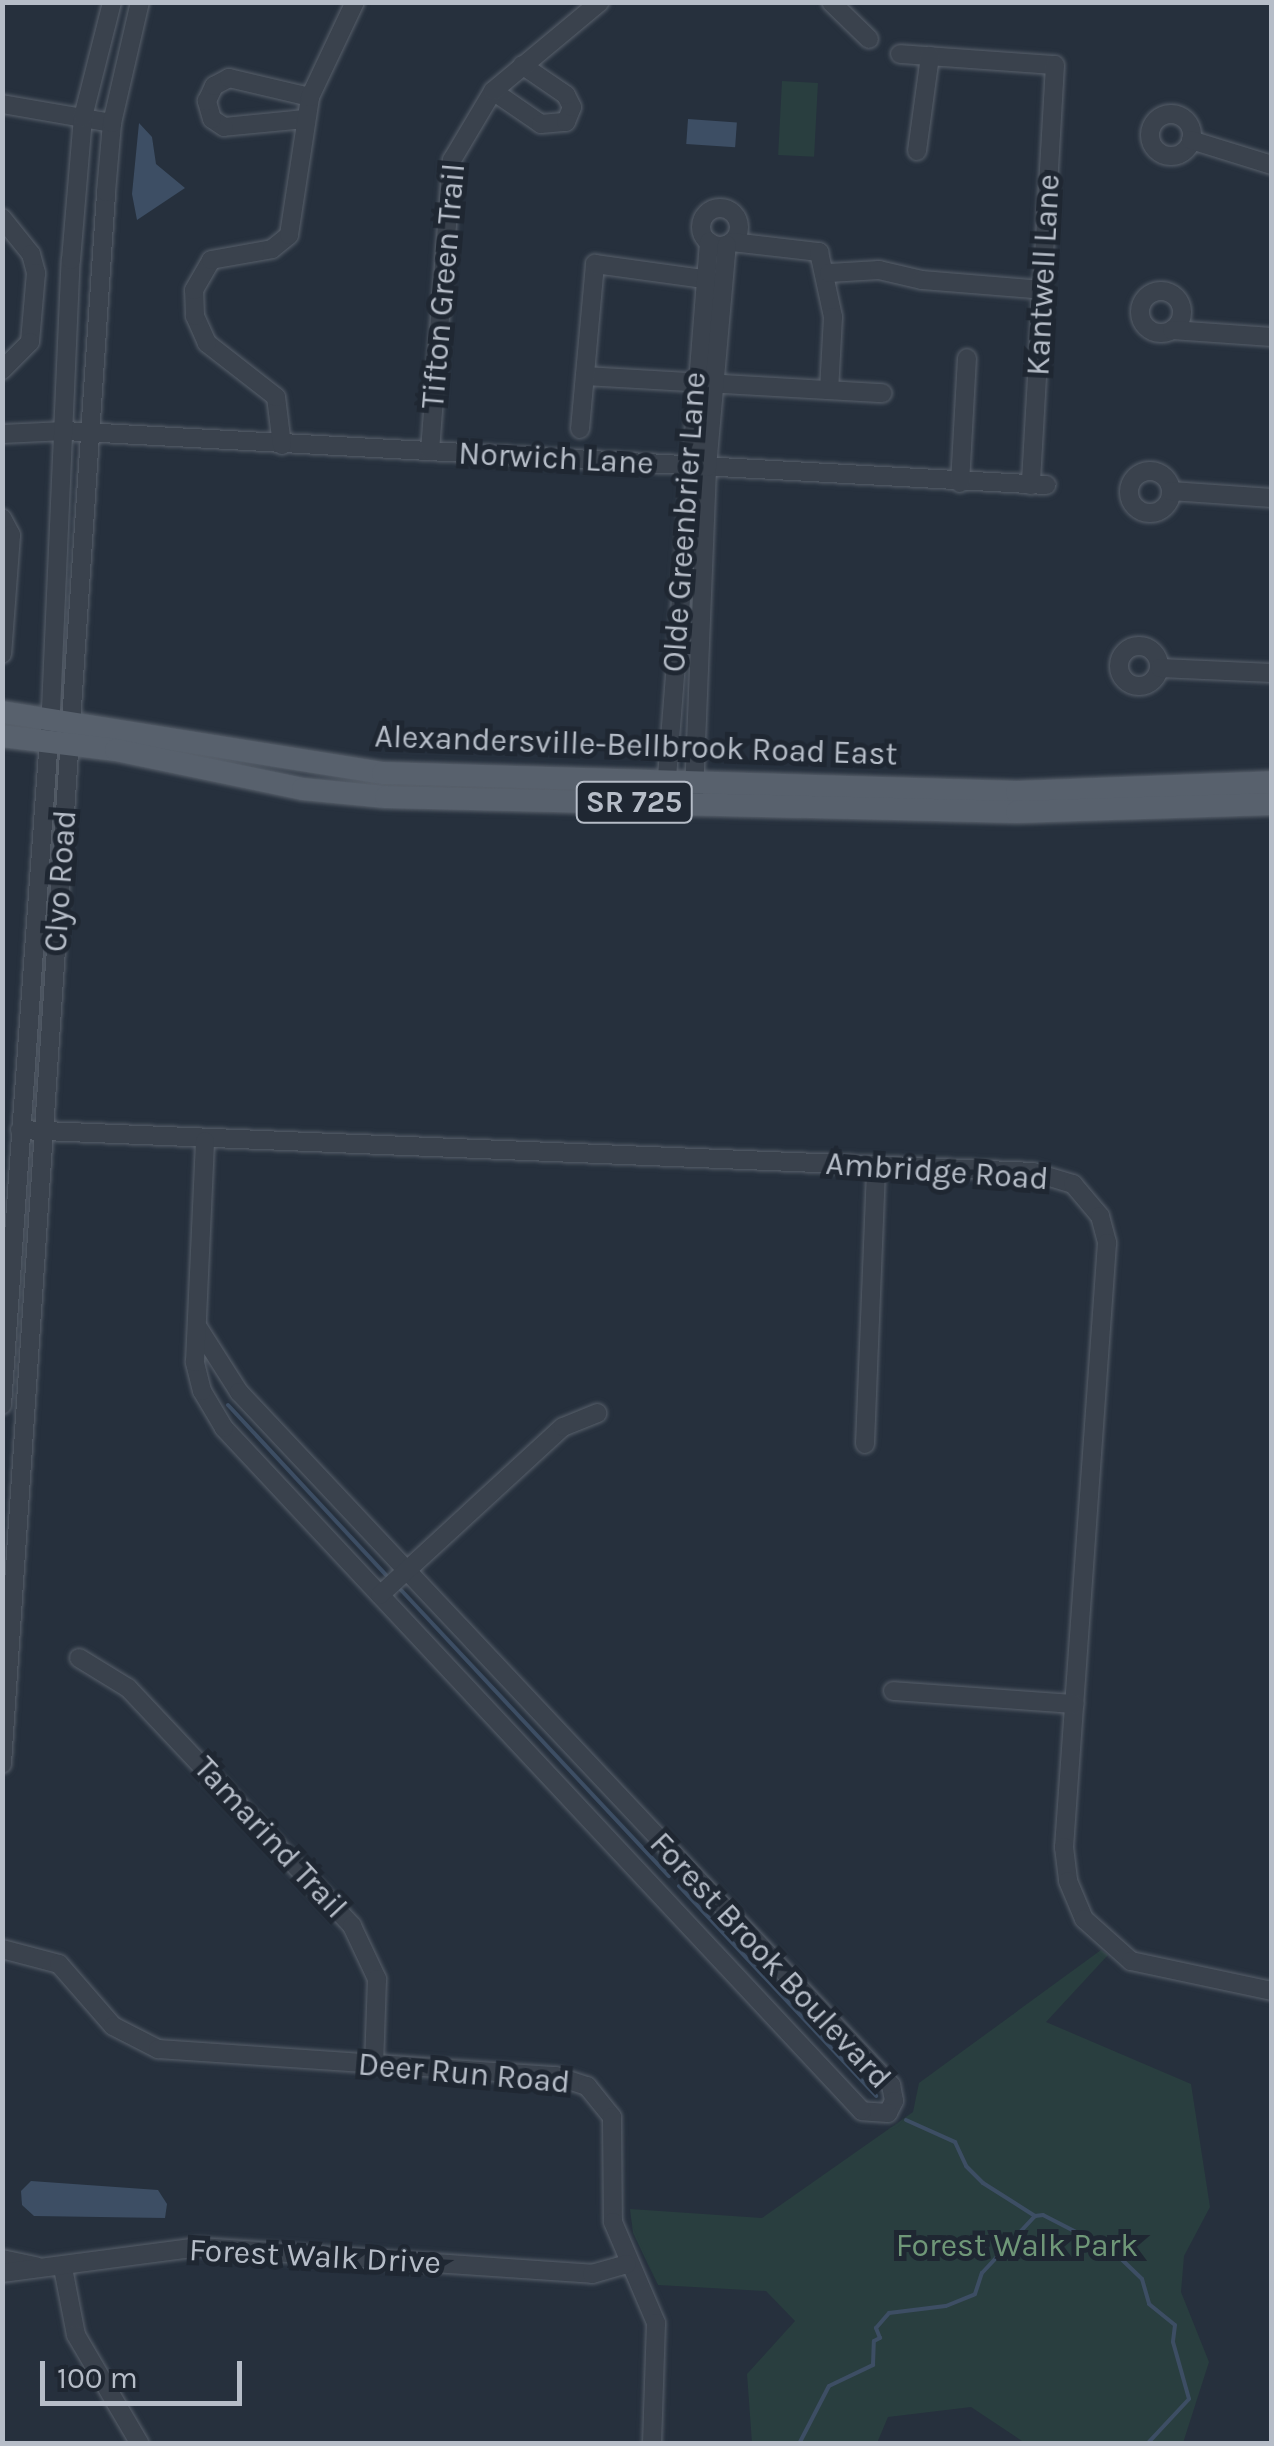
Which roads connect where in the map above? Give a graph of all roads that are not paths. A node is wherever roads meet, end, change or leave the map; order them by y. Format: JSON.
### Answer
{"nodes":[{"id":1,"x":112,"y":2,"type":"edge"},
{"id":2,"x":140,"y":2,"type":"edge"},
{"id":3,"x":354,"y":2,"type":"edge"},
{"id":4,"x":600,"y":2,"type":"edge"},
{"id":5,"x":832,"y":2,"type":"edge"},
{"id":6,"x":869,"y":39,"type":"dead end"},
{"id":7,"x":900,"y":54,"type":"dead end"},
{"id":8,"x":930,"y":56,"type":"junction"},
{"id":9,"x":522,"y":65,"type":"junction"},
{"id":10,"x":492,"y":90,"type":"junction"},
{"id":11,"x":310,"y":97,"type":"junction"},
{"id":12,"x":2,"y":104,"type":"edge"},
{"id":13,"x":83,"y":116,"type":"junction"},
{"id":14,"x":305,"y":118,"type":"junction"},
{"id":15,"x":112,"y":123,"type":"junction"},
{"id":16,"x":1192,"y":140,"type":"dead end"},
{"id":17,"x":917,"y":151,"type":"dead end"},
{"id":18,"x":1272,"y":165,"type":"edge"},
{"id":19,"x":2,"y":218,"type":"edge"},
{"id":20,"x":723,"y":243,"type":"junction"},
{"id":21,"x":828,"y":274,"type":"junction"},
{"id":22,"x":702,"y":278,"type":"junction"},
{"id":23,"x":720,"y":283,"type":"junction"},
{"id":24,"x":1043,"y":290,"type":"junction"},
{"id":25,"x":1172,"y":330,"type":"dead end"},
{"id":26,"x":1272,"y":337,"type":"edge"},
{"id":27,"x":967,"y":358,"type":"dead end"},
{"id":28,"x":2,"y":370,"type":"edge"},
{"id":29,"x":585,"y":376,"type":"junction"},
{"id":30,"x":696,"y":383,"type":"junction"},
{"id":31,"x":716,"y":384,"type":"junction"},
{"id":32,"x":829,"y":390,"type":"junction"},
{"id":33,"x":883,"y":394,"type":"dead end"},
{"id":34,"x":580,"y":429,"type":"dead end"},
{"id":35,"x":64,"y":431,"type":"junction"},
{"id":36,"x":88,"y":432,"type":"junction"},
{"id":37,"x":2,"y":434,"type":"edge"},
{"id":38,"x":282,"y":444,"type":"junction"},
{"id":39,"x":430,"y":451,"type":"junction"},
{"id":40,"x":698,"y":467,"type":"junction"},
{"id":41,"x":960,"y":482,"type":"junction"},
{"id":42,"x":1039,"y":485,"type":"joint"},
{"id":43,"x":1171,"y":492,"type":"dead end"},
{"id":44,"x":1272,"y":498,"type":"edge"},
{"id":45,"x":2,"y":518,"type":"edge"},
{"id":46,"x":2,"y":654,"type":"edge"},
{"id":47,"x":1160,"y":668,"type":"dead end"},
{"id":48,"x":1272,"y":673,"type":"edge"},
{"id":49,"x":2,"y":712,"type":"edge"},
{"id":50,"x":61,"y":731,"type":"junction"},
{"id":51,"x":2,"y":736,"type":"edge"},
{"id":52,"x":694,"y":777,"type":"junction"},
{"id":53,"x":666,"y":778,"type":"junction"},
{"id":54,"x":1272,"y":782,"type":"edge"},
{"id":55,"x":1017,"y":802,"type":"junction"},
{"id":56,"x":665,"y":803,"type":"junction"},
{"id":57,"x":693,"y":804,"type":"junction"},
{"id":58,"x":1272,"y":804,"type":"edge"},
{"id":59,"x":20,"y":1130,"type":"junction"},
{"id":60,"x":44,"y":1131,"type":"junction"},
{"id":61,"x":205,"y":1140,"type":"junction"},
{"id":62,"x":876,"y":1166,"type":"junction"},
{"id":63,"x":7,"y":1281,"type":"edge"},
{"id":64,"x":33,"y":1284,"type":"junction"},
{"id":65,"x":199,"y":1328,"type":"junction"},
{"id":66,"x":2,"y":1405,"type":"edge"},
{"id":67,"x":597,"y":1413,"type":"dead end"},
{"id":68,"x":865,"y":1444,"type":"dead end"},
{"id":69,"x":10,"y":1520,"type":"edge"},
{"id":70,"x":407,"y":1571,"type":"junction"},
{"id":71,"x":380,"y":1595,"type":"junction"},
{"id":72,"x":79,"y":1658,"type":"dead end"},
{"id":73,"x":893,"y":1691,"type":"dead end"},
{"id":74,"x":1075,"y":1704,"type":"junction"},
{"id":75,"x":2,"y":1764,"type":"edge"},
{"id":76,"x":2,"y":1949,"type":"edge"},
{"id":77,"x":1272,"y":1991,"type":"edge"},
{"id":78,"x":374,"y":2064,"type":"junction"},
{"id":79,"x":2,"y":2259,"type":"edge"},
{"id":80,"x":627,"y":2264,"type":"junction"},
{"id":81,"x":54,"y":2268,"type":"junction"},
{"id":82,"x":2,"y":2273,"type":"edge"},
{"id":83,"x":140,"y":2444,"type":"edge"},
{"id":84,"x":652,"y":2444,"type":"edge"}],
"edges":[{"from":1,"to":13,"type":"street","name":"Clyo Road"},
{"from":2,"to":15,"type":"street","name":"Clyo Road"},
{"from":3,"to":11,"type":"street"},
{"from":4,"to":9,"type":"street","name":"Tifton Green Trail"},
{"from":5,"to":6,"type":"street"},
{"from":7,"to":8,"type":"street"},
{"from":8,"to":17,"type":"street"},
{"from":8,"to":24,"type":"street","name":"Kantwell Lane"},
{"from":9,"to":10,"type":"street","name":"Tifton Green Trail"},
{"from":9,"to":10,"type":"street"},
{"from":10,"to":39,"type":"street","name":"Tifton Green Trail"},
{"from":11,"to":14,"type":"street"},
{"from":11,"to":14,"type":"street"},
{"from":12,"to":13,"type":"street"},
{"from":13,"to":15,"type":"street"},
{"from":13,"to":35,"type":"street","name":"Clyo Road"},
{"from":14,"to":38,"type":"street"},
{"from":15,"to":36,"type":"street","name":"Clyo Road"},
{"from":16,"to":18,"type":"street"},
{"from":19,"to":28,"type":"street"},
{"from":20,"to":21,"type":"street"},
{"from":20,"to":22,"type":"street","name":"Olde Greenbrier Lane"},
{"from":20,"to":23,"type":"street","name":"Olde Greenbrier Lane"},
{"from":21,"to":24,"type":"street"},
{"from":21,"to":32,"type":"street"},
{"from":22,"to":23,"type":"street"},
{"from":22,"to":29,"type":"street"},
{"from":22,"to":30,"type":"street","name":"Olde Greenbrier Lane"},
{"from":23,"to":31,"type":"street","name":"Olde Greenbrier Lane"},
{"from":24,"to":42,"type":"street","name":"Kantwell Lane"},
{"from":25,"to":26,"type":"street"},
{"from":27,"to":41,"type":"street"},
{"from":29,"to":30,"type":"street"},
{"from":29,"to":34,"type":"street"},
{"from":30,"to":31,"type":"street"},
{"from":30,"to":40,"type":"street","name":"Olde Greenbrier Lane"},
{"from":31,"to":32,"type":"street"},
{"from":31,"to":40,"type":"street","name":"Olde Greenbrier Lane"},
{"from":32,"to":33,"type":"street"},
{"from":35,"to":36,"type":"street","name":"Norwich Lane"},
{"from":35,"to":37,"type":"street","name":"Norwich Lane"},
{"from":35,"to":50,"type":"street","name":"Clyo Road"},
{"from":36,"to":38,"type":"street","name":"Norwich Lane"},
{"from":36,"to":50,"type":"street","name":"Clyo Road"},
{"from":38,"to":39,"type":"street","name":"Norwich Lane"},
{"from":39,"to":40,"type":"street","name":"Norwich Lane"},
{"from":40,"to":41,"type":"street","name":"Norwich Lane"},
{"from":40,"to":52,"type":"street","name":"Olde Greenbrier Lane"},
{"from":40,"to":53,"type":"street","name":"Olde Greenbrier Lane"},
{"from":41,"to":42,"type":"street","name":"Norwich Lane"},
{"from":43,"to":44,"type":"street"},
{"from":45,"to":46,"type":"street"},
{"from":47,"to":48,"type":"street"},
{"from":49,"to":50,"type":"main road","name":"Alexandersville-Bellbrook Road East","number":"SR 725"},
{"from":50,"to":51,"type":"main road","name":"Alexandersville-Bellbrook Road East","number":"SR 725"},
{"from":50,"to":53,"type":"main road","name":"Alexandersville-Bellbrook Road East","number":"SR 725"},
{"from":50,"to":56,"type":"main road","name":"Alexandersville-Bellbrook Road East","number":"SR 725"},
{"from":50,"to":59,"type":"street","name":"Clyo Road"},
{"from":50,"to":60,"type":"street","name":"Clyo Road"},
{"from":52,"to":53,"type":"main road","name":"Alexandersville-Bellbrook Road East","number":"SR 725"},
{"from":52,"to":55,"type":"main road","name":"Alexandersville-Bellbrook Road East","number":"SR 725"},
{"from":52,"to":57,"type":"street","name":"Olde Greenbrier Lane"},
{"from":53,"to":56,"type":"street","name":"Olde Greenbrier Lane"},
{"from":54,"to":55,"type":"main road","name":"Alexandersville-Bellbrook Road East","number":"SR 725"},
{"from":55,"to":57,"type":"main road","name":"Alexandersville-Bellbrook Road East","number":"SR 725"},
{"from":55,"to":58,"type":"main road","name":"Alexandersville-Bellbrook Road East","number":"SR 725"},
{"from":56,"to":57,"type":"main road","name":"Alexandersville-Bellbrook Road East","number":"SR 725"},
{"from":59,"to":60,"type":"street","name":"Ambridge Road"},
{"from":59,"to":63,"type":"street","name":"Clyo Road"},
{"from":60,"to":61,"type":"street","name":"Ambridge Road"},
{"from":60,"to":64,"type":"street","name":"Clyo Road"},
{"from":61,"to":62,"type":"street","name":"Ambridge Road"},
{"from":61,"to":65,"type":"street","name":"Forest Brook Boulevard"},
{"from":62,"to":68,"type":"street"},
{"from":62,"to":74,"type":"street","name":"Ambridge Road"},
{"from":63,"to":64,"type":"street"},
{"from":63,"to":66,"type":"street","name":"Clyo Road"},
{"from":64,"to":69,"type":"street","name":"Clyo Road"},
{"from":65,"to":70,"type":"street","name":"Forest Brook Boulevard"},
{"from":65,"to":71,"type":"street","name":"Forest Brook Boulevard"},
{"from":67,"to":70,"type":"street"},
{"from":69,"to":75,"type":"street","name":"Clyo Road"},
{"from":70,"to":71,"type":"street"},
{"from":70,"to":71,"type":"street","name":"Forest Brook Boulevard"},
{"from":72,"to":78,"type":"street","name":"Tamarind Trail"},
{"from":73,"to":74,"type":"street"},
{"from":74,"to":77,"type":"street","name":"Ambridge Road"},
{"from":76,"to":78,"type":"street","name":"Deer Run Road"},
{"from":78,"to":80,"type":"street","name":"Deer Run Road"},
{"from":79,"to":81,"type":"street"},
{"from":80,"to":81,"type":"street","name":"Forest Walk Drive"},
{"from":80,"to":84,"type":"street","name":"Deer Run Road"},
{"from":81,"to":82,"type":"street","name":"Forest Walk Drive"},
{"from":81,"to":83,"type":"street"}]}
